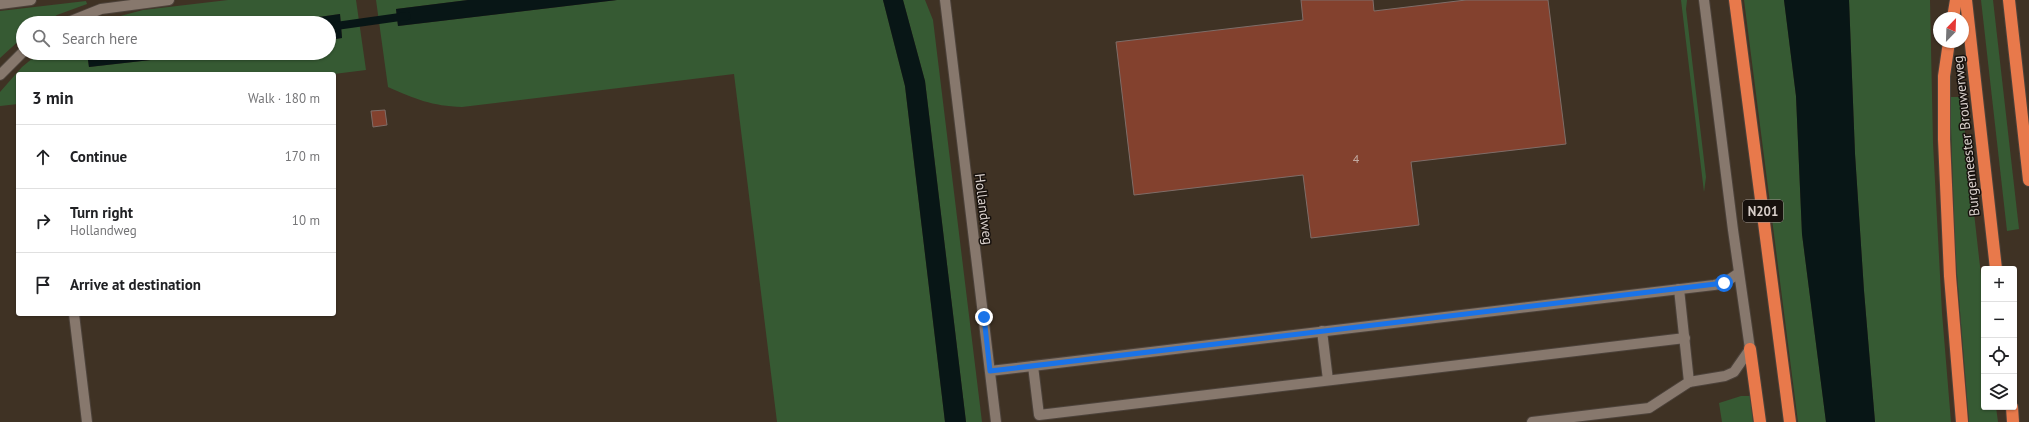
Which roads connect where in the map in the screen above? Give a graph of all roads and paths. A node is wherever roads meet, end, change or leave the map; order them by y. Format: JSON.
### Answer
{"nodes":[{"id":1,"x":31,"y":0,"type":"edge"},
{"id":2,"x":169,"y":0,"type":"edge"},
{"id":3,"x":945,"y":0,"type":"edge"},
{"id":4,"x":1704,"y":0,"type":"edge"},
{"id":5,"x":1735,"y":0,"type":"edge"},
{"id":6,"x":1956,"y":0,"type":"edge"},
{"id":7,"x":1966,"y":0,"type":"edge"},
{"id":8,"x":2009,"y":0,"type":"edge"},
{"id":9,"x":0,"y":4,"type":"edge"},
{"id":10,"x":1954,"y":12,"type":"edge"},
{"id":11,"x":84,"y":16,"type":"edge"},
{"id":12,"x":1948,"y":48,"type":"edge"},
{"id":13,"x":16,"y":59,"type":"edge"},
{"id":14,"x":0,"y":75,"type":"edge"},
{"id":15,"x":2029,"y":180,"type":"edge"},
{"id":16,"x":1996,"y":266,"type":"edge"},
{"id":17,"x":1739,"y":274,"type":"junction"},
{"id":18,"x":1679,"y":289,"type":"junction"},
{"id":19,"x":74,"y":316,"type":"edge"},
{"id":20,"x":1322,"y":331,"type":"junction"},
{"id":21,"x":1685,"y":338,"type":"junction"},
{"id":22,"x":1750,"y":349,"type":"junction"},
{"id":23,"x":1033,"y":366,"type":"junction"},
{"id":24,"x":990,"y":371,"type":"junction"},
{"id":25,"x":1328,"y":380,"type":"junction"},
{"id":26,"x":1689,"y":382,"type":"junction"},
{"id":27,"x":2012,"y":410,"type":"edge"},
{"id":28,"x":87,"y":422,"type":"edge"},
{"id":29,"x":996,"y":422,"type":"edge"},
{"id":30,"x":1532,"y":422,"type":"edge"},
{"id":31,"x":1760,"y":422,"type":"edge"},
{"id":32,"x":1790,"y":422,"type":"edge"},
{"id":33,"x":1962,"y":422,"type":"edge"},
{"id":34,"x":2014,"y":422,"type":"edge"}],
"edges":[{"from":1,"to":9,"type":"street"},
{"from":2,"to":11,"type":"street"},
{"from":3,"to":24,"type":"street","name":"Hollandweg"},
{"from":4,"to":17,"type":"street"},
{"from":5,"to":32,"type":"highway","number":"N201"},
{"from":6,"to":10,"type":"highway"},
{"from":7,"to":16,"type":"highway","name":"Burgemeester Brouwerweg"},
{"from":8,"to":15,"type":"highway"},
{"from":12,"to":33,"type":"highway"},
{"from":13,"to":14,"type":"street"},
{"from":17,"to":18,"type":"street"},
{"from":17,"to":22,"type":"street"},
{"from":18,"to":20,"type":"street"},
{"from":18,"to":21,"type":"street"},
{"from":19,"to":28,"type":"street"},
{"from":20,"to":23,"type":"street"},
{"from":20,"to":25,"type":"street"},
{"from":21,"to":25,"type":"street"},
{"from":21,"to":26,"type":"street"},
{"from":22,"to":26,"type":"street"},
{"from":22,"to":31,"type":"highway"},
{"from":23,"to":24,"type":"street"},
{"from":23,"to":25,"type":"street"},
{"from":24,"to":29,"type":"street","name":"Hollandweg"},
{"from":26,"to":30,"type":"street"},
{"from":27,"to":34,"type":"highway"}]}
